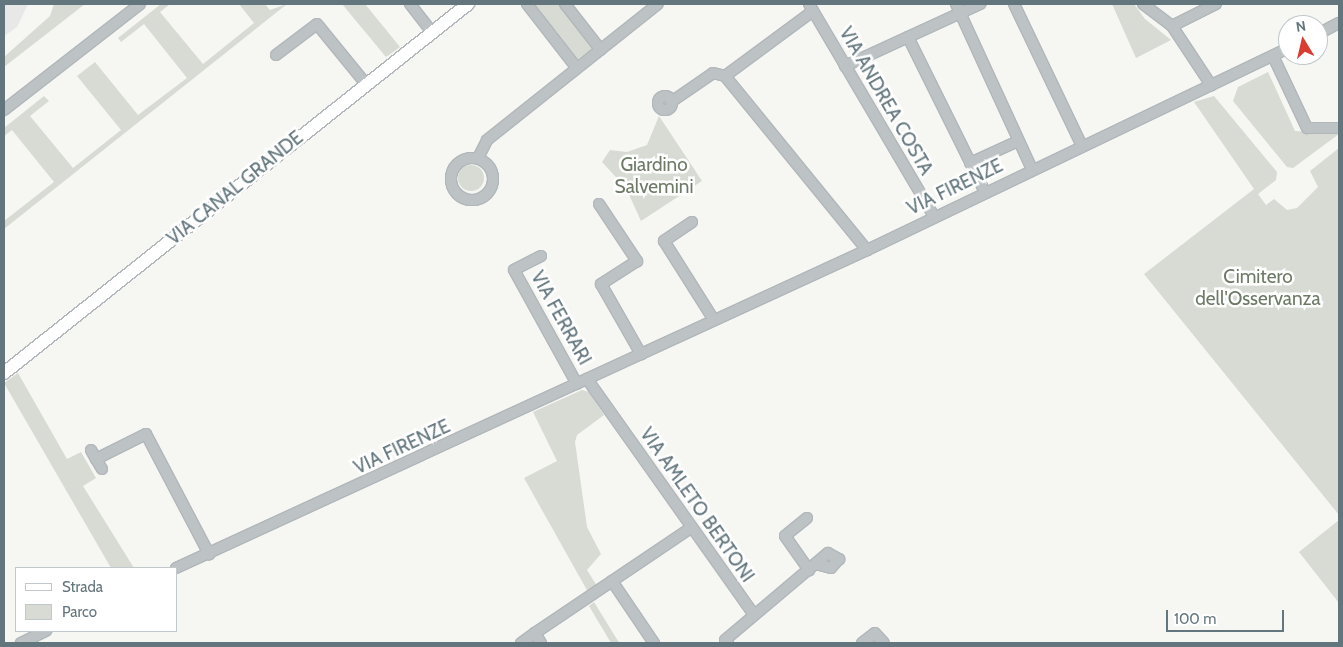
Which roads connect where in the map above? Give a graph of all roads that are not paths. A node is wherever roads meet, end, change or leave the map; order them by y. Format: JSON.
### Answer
{"nodes":[{"id":1,"x":140,"y":4,"type":"edge"},
{"id":2,"x":410,"y":4,"type":"edge"},
{"id":3,"x":468,"y":4,"type":"edge"},
{"id":4,"x":527,"y":4,"type":"edge"},
{"id":5,"x":565,"y":4,"type":"edge"},
{"id":6,"x":658,"y":4,"type":"edge"},
{"id":7,"x":980,"y":4,"type":"edge"},
{"id":8,"x":1014,"y":4,"type":"edge"},
{"id":9,"x":1143,"y":4,"type":"edge"},
{"id":10,"x":1216,"y":4,"type":"edge"},
{"id":11,"x":811,"y":7,"type":"edge"},
{"id":12,"x":958,"y":8,"type":"edge"},
{"id":13,"x":1172,"y":26,"type":"junction"},
{"id":14,"x":432,"y":32,"type":"junction"},
{"id":15,"x":908,"y":37,"type":"junction"},
{"id":16,"x":601,"y":50,"type":"junction"},
{"id":17,"x":1278,"y":53,"type":"edge"},
{"id":18,"x":276,"y":55,"type":"dead end"},
{"id":19,"x":1272,"y":56,"type":"junction"},
{"id":20,"x":845,"y":66,"type":"junction"},
{"id":21,"x":576,"y":68,"type":"junction"},
{"id":22,"x":725,"y":76,"type":"junction"},
{"id":23,"x":366,"y":84,"type":"junction"},
{"id":24,"x":1211,"y":85,"type":"junction"},
{"id":25,"x":672,"y":102,"type":"dead end"},
{"id":26,"x":4,"y":110,"type":"edge"},
{"id":27,"x":1339,"y":128,"type":"edge"},
{"id":28,"x":1018,"y":141,"type":"junction"},
{"id":29,"x":1082,"y":146,"type":"junction"},
{"id":30,"x":478,"y":158,"type":"junction"},
{"id":31,"x":970,"y":164,"type":"junction"},
{"id":32,"x":1032,"y":169,"type":"junction"},
{"id":33,"x":985,"y":192,"type":"junction"},
{"id":34,"x":599,"y":204,"type":"dead end"},
{"id":35,"x":934,"y":216,"type":"junction"},
{"id":36,"x":692,"y":222,"type":"dead end"},
{"id":37,"x":867,"y":250,"type":"junction"},
{"id":38,"x":541,"y":256,"type":"dead end"},
{"id":39,"x":714,"y":320,"type":"junction"},
{"id":40,"x":642,"y":354,"type":"junction"},
{"id":41,"x":5,"y":369,"type":"edge"},
{"id":42,"x":582,"y":382,"type":"junction"},
{"id":43,"x":102,"y":469,"type":"dead end"},
{"id":44,"x":807,"y":518,"type":"dead end"},
{"id":45,"x":692,"y":527,"type":"junction"},
{"id":46,"x":209,"y":554,"type":"junction"},
{"id":47,"x":178,"y":567,"type":"edge"},
{"id":48,"x":612,"y":581,"type":"junction"},
{"id":49,"x":754,"y":615,"type":"junction"},
{"id":50,"x":44,"y":632,"type":"edge"},
{"id":51,"x":535,"y":633,"type":"junction"},
{"id":52,"x":21,"y":643,"type":"edge"},
{"id":53,"x":520,"y":643,"type":"edge"},
{"id":54,"x":541,"y":643,"type":"edge"},
{"id":55,"x":654,"y":643,"type":"edge"},
{"id":56,"x":728,"y":643,"type":"edge"},
{"id":57,"x":862,"y":643,"type":"edge"},
{"id":58,"x":884,"y":643,"type":"edge"}],
"edges":[{"from":1,"to":26,"type":"street"},
{"from":2,"to":14,"type":"street"},
{"from":3,"to":14,"type":"main road","name":"VIA CANAL GRANDE"},
{"from":4,"to":21,"type":"street"},
{"from":5,"to":16,"type":"street"},
{"from":6,"to":16,"type":"street"},
{"from":7,"to":12,"type":"street"},
{"from":8,"to":29,"type":"street"},
{"from":9,"to":13,"type":"street"},
{"from":10,"to":13,"type":"street"},
{"from":11,"to":20,"type":"street","name":"VIA ANDREA COSTA"},
{"from":11,"to":22,"type":"street"},
{"from":12,"to":15,"type":"street"},
{"from":12,"to":28,"type":"street"},
{"from":13,"to":24,"type":"street"},
{"from":14,"to":23,"type":"main road","name":"VIA CANAL GRANDE"},
{"from":15,"to":20,"type":"street"},
{"from":15,"to":31,"type":"street"},
{"from":16,"to":21,"type":"street"},
{"from":17,"to":19,"type":"street","name":"VIA FIRENZE"},
{"from":18,"to":23,"type":"street"},
{"from":19,"to":24,"type":"street","name":"VIA FIRENZE"},
{"from":19,"to":27,"type":"street"},
{"from":20,"to":35,"type":"street","name":"VIA ANDREA COSTA"},
{"from":21,"to":30,"type":"street"},
{"from":22,"to":25,"type":"street"},
{"from":22,"to":37,"type":"street"},
{"from":23,"to":41,"type":"main road","name":"VIA CANAL GRANDE"},
{"from":24,"to":29,"type":"street","name":"VIA FIRENZE"},
{"from":28,"to":31,"type":"street"},
{"from":28,"to":32,"type":"street"},
{"from":29,"to":32,"type":"street","name":"VIA FIRENZE"},
{"from":30,"to":30,"type":"street"},
{"from":31,"to":33,"type":"street"},
{"from":32,"to":33,"type":"street","name":"VIA FIRENZE"},
{"from":33,"to":35,"type":"street","name":"VIA FIRENZE"},
{"from":34,"to":40,"type":"street"},
{"from":35,"to":37,"type":"street","name":"VIA FIRENZE"},
{"from":36,"to":39,"type":"street"},
{"from":37,"to":39,"type":"street","name":"VIA FIRENZE"},
{"from":38,"to":42,"type":"street","name":"VIA FERRARI"},
{"from":39,"to":40,"type":"street","name":"VIA FIRENZE"},
{"from":40,"to":42,"type":"street","name":"VIA FIRENZE"},
{"from":42,"to":45,"type":"street","name":"VIA AMLETO BERTONI"},
{"from":42,"to":46,"type":"street","name":"VIA FIRENZE"},
{"from":43,"to":46,"type":"street"},
{"from":44,"to":49,"type":"street"},
{"from":45,"to":48,"type":"street"},
{"from":45,"to":49,"type":"street","name":"VIA AMLETO BERTONI"},
{"from":46,"to":47,"type":"street","name":"VIA FIRENZE"},
{"from":48,"to":51,"type":"street"},
{"from":48,"to":55,"type":"street"},
{"from":49,"to":56,"type":"street"},
{"from":50,"to":52,"type":"street"},
{"from":51,"to":53,"type":"street"},
{"from":51,"to":54,"type":"street"},
{"from":57,"to":58,"type":"street"}]}
